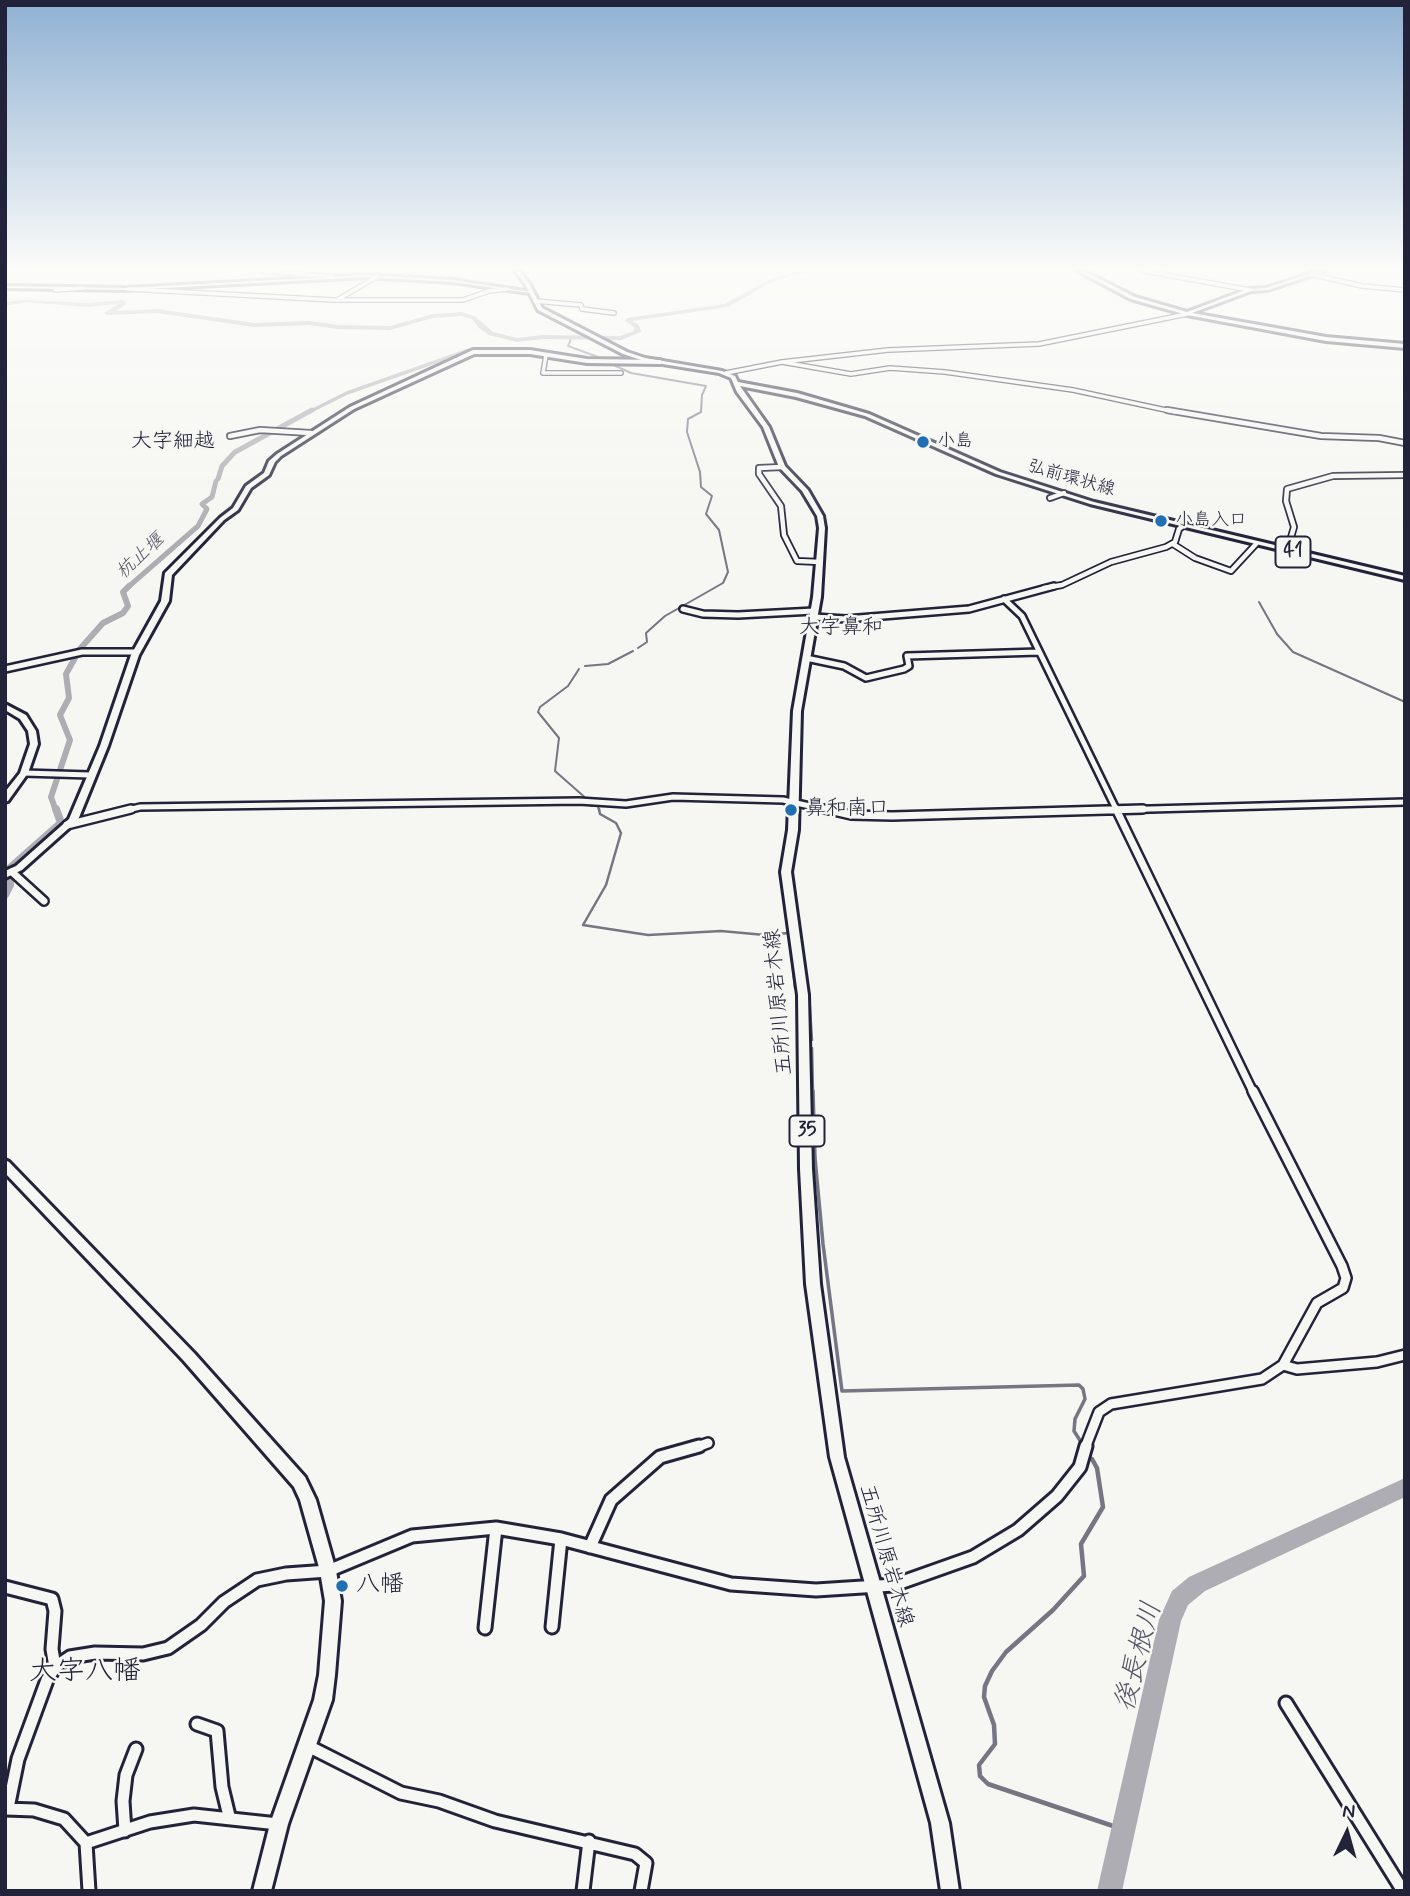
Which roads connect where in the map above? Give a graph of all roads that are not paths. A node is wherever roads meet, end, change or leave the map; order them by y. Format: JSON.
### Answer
{"nodes":[{"id":1,"x":456,"y":359,"type":"edge"},
{"id":2,"x":546,"y":359,"type":"edge"},
{"id":3,"x":577,"y":359,"type":"edge"},
{"id":4,"x":649,"y":359,"type":"edge"},
{"id":5,"x":804,"y":359,"type":"edge"},
{"id":6,"x":660,"y":362,"type":"junction"},
{"id":7,"x":782,"y":362,"type":"junction"},
{"id":8,"x":621,"y":373,"type":"dead end"},
{"id":9,"x":726,"y":373,"type":"junction"},
{"id":10,"x":738,"y":384,"type":"junction"},
{"id":11,"x":311,"y":433,"type":"junction"},
{"id":12,"x":230,"y":436,"type":"dead end"},
{"id":13,"x":1405,"y":443,"type":"edge"},
{"id":14,"x":782,"y":467,"type":"junction"},
{"id":15,"x":1405,"y":475,"type":"edge"},
{"id":16,"x":1064,"y":493,"type":"junction"},
{"id":17,"x":1050,"y":498,"type":"dead end"},
{"id":18,"x":1182,"y":526,"type":"junction"},
{"id":19,"x":1173,"y":544,"type":"junction"},
{"id":20,"x":1256,"y":544,"type":"junction"},
{"id":21,"x":1287,"y":551,"type":"junction"},
{"id":22,"x":820,"y":562,"type":"junction"},
{"id":23,"x":1405,"y":578,"type":"edge"},
{"id":24,"x":1004,"y":599,"type":"junction"},
{"id":25,"x":683,"y":610,"type":"dead end"},
{"id":26,"x":814,"y":614,"type":"junction"},
{"id":27,"x":136,"y":652,"type":"junction"},
{"id":28,"x":1039,"y":652,"type":"junction"},
{"id":29,"x":807,"y":658,"type":"junction"},
{"id":30,"x":5,"y":669,"type":"edge"},
{"id":31,"x":5,"y":706,"type":"edge"},
{"id":32,"x":24,"y":773,"type":"junction"},
{"id":33,"x":90,"y":775,"type":"junction"},
{"id":34,"x":5,"y":799,"type":"edge"},
{"id":35,"x":794,"y":801,"type":"junction"},
{"id":36,"x":1405,"y":802,"type":"edge"},
{"id":37,"x":1116,"y":809,"type":"junction"},
{"id":38,"x":67,"y":825,"type":"junction"},
{"id":39,"x":10,"y":873,"type":"edge"},
{"id":40,"x":44,"y":901,"type":"dead end"},
{"id":41,"x":5,"y":1165,"type":"edge"},
{"id":42,"x":1405,"y":1355,"type":"edge"},
{"id":43,"x":1283,"y":1365,"type":"junction"},
{"id":44,"x":708,"y":1443,"type":"dead end"},
{"id":45,"x":496,"y":1528,"type":"junction"},
{"id":46,"x":561,"y":1539,"type":"junction"},
{"id":47,"x":590,"y":1548,"type":"junction"},
{"id":48,"x":328,"y":1571,"type":"junction"},
{"id":49,"x":5,"y":1587,"type":"edge"},
{"id":50,"x":873,"y":1588,"type":"junction"},
{"id":51,"x":552,"y":1627,"type":"dead end"},
{"id":52,"x":485,"y":1628,"type":"dead end"},
{"id":53,"x":55,"y":1667,"type":"junction"},
{"id":54,"x":1286,"y":1703,"type":"dead end"},
{"id":55,"x":197,"y":1724,"type":"dead end"},
{"id":56,"x":308,"y":1745,"type":"junction"},
{"id":57,"x":136,"y":1749,"type":"dead end"},
{"id":58,"x":7,"y":1809,"type":"edge"},
{"id":59,"x":229,"y":1816,"type":"junction"},
{"id":60,"x":279,"y":1824,"type":"junction"},
{"id":61,"x":125,"y":1831,"type":"junction"},
{"id":62,"x":590,"y":1841,"type":"junction"},
{"id":63,"x":86,"y":1843,"type":"junction"},
{"id":64,"x":89,"y":1891,"type":"edge"},
{"id":65,"x":262,"y":1891,"type":"edge"},
{"id":66,"x":583,"y":1891,"type":"edge"},
{"id":67,"x":641,"y":1891,"type":"edge"},
{"id":68,"x":950,"y":1891,"type":"edge"},
{"id":69,"x":1403,"y":1891,"type":"edge"}],
"edges":[{"from":1,"to":11,"type":"street"},
{"from":2,"to":8,"type":"street"},
{"from":3,"to":6,"type":"street"},
{"from":4,"to":6,"type":"street"},
{"from":5,"to":7,"type":"street"},
{"from":6,"to":9,"type":"street"},
{"from":7,"to":9,"type":"street"},
{"from":7,"to":13,"type":"street"},
{"from":9,"to":10,"type":"street","name":"五所川原岩木線","number":"35"},
{"from":10,"to":14,"type":"street","name":"五所川原岩木線","number":"35"},
{"from":10,"to":16,"type":"street","name":"弘前環状線","number":"41"},
{"from":11,"to":12,"type":"street"},
{"from":11,"to":27,"type":"street"},
{"from":14,"to":22,"type":"street","name":"五所川原岩木線","number":"35"},
{"from":14,"to":22,"type":"street"},
{"from":15,"to":21,"type":"street"},
{"from":16,"to":17,"type":"street"},
{"from":16,"to":18,"type":"street","name":"弘前環状線","number":"41"},
{"from":18,"to":19,"type":"street"},
{"from":18,"to":20,"type":"street","name":"弘前環状線","number":"41"},
{"from":19,"to":20,"type":"street"},
{"from":19,"to":24,"type":"street"},
{"from":20,"to":21,"type":"street","name":"弘前環状線","number":"41"},
{"from":21,"to":23,"type":"street","name":"弘前環状線","number":"41"},
{"from":22,"to":26,"type":"street","name":"五所川原岩木線","number":"35"},
{"from":24,"to":26,"type":"street"},
{"from":24,"to":28,"type":"street"},
{"from":25,"to":26,"type":"street"},
{"from":26,"to":29,"type":"street","name":"五所川原岩木線","number":"35"},
{"from":27,"to":30,"type":"street"},
{"from":27,"to":33,"type":"street"},
{"from":28,"to":29,"type":"street"},
{"from":28,"to":37,"type":"street"},
{"from":29,"to":35,"type":"street","name":"五所川原岩木線","number":"35"},
{"from":31,"to":32,"type":"street"},
{"from":32,"to":33,"type":"street"},
{"from":32,"to":34,"type":"street"},
{"from":33,"to":38,"type":"street"},
{"from":35,"to":37,"type":"street"},
{"from":35,"to":38,"type":"street"},
{"from":35,"to":50,"type":"street","name":"五所川原岩木線","number":"35"},
{"from":36,"to":37,"type":"street"},
{"from":37,"to":43,"type":"street"},
{"from":38,"to":39,"type":"street"},
{"from":39,"to":40,"type":"street"},
{"from":41,"to":48,"type":"street"},
{"from":42,"to":43,"type":"street"},
{"from":43,"to":50,"type":"street"},
{"from":44,"to":47,"type":"street"},
{"from":45,"to":46,"type":"street"},
{"from":45,"to":48,"type":"street"},
{"from":45,"to":52,"type":"street"},
{"from":46,"to":47,"type":"street"},
{"from":46,"to":51,"type":"street"},
{"from":47,"to":50,"type":"street"},
{"from":48,"to":53,"type":"street"},
{"from":48,"to":56,"type":"street"},
{"from":49,"to":53,"type":"street"},
{"from":50,"to":68,"type":"street","name":"五所川原岩木線","number":"35"},
{"from":53,"to":58,"type":"street"},
{"from":54,"to":69,"type":"street"},
{"from":55,"to":59,"type":"street"},
{"from":56,"to":60,"type":"street"},
{"from":56,"to":62,"type":"street"},
{"from":57,"to":61,"type":"street"},
{"from":58,"to":63,"type":"street"},
{"from":59,"to":60,"type":"street"},
{"from":59,"to":61,"type":"street"},
{"from":60,"to":65,"type":"street"},
{"from":61,"to":63,"type":"street"},
{"from":62,"to":66,"type":"street"},
{"from":62,"to":67,"type":"street"},
{"from":63,"to":64,"type":"street"}]}
